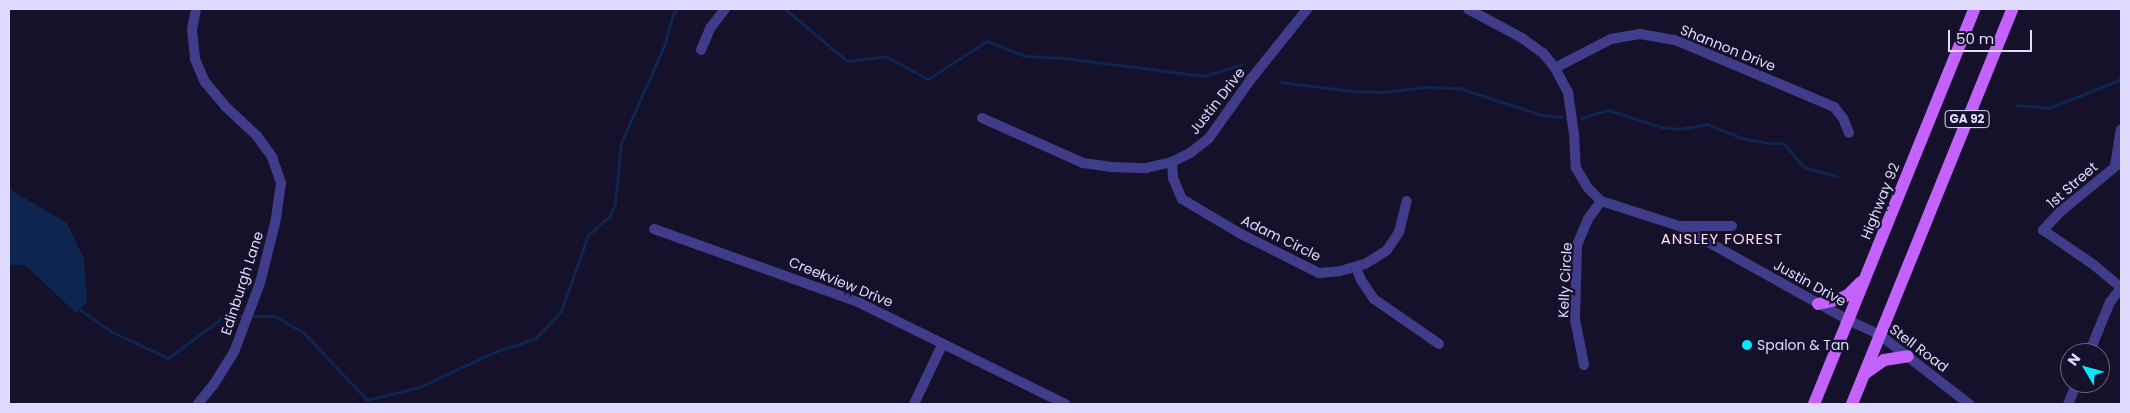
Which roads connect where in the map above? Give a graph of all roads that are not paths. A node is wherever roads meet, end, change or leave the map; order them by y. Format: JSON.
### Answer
{"nodes":[{"id":1,"x":196,"y":9,"type":"edge"},
{"id":2,"x":726,"y":9,"type":"edge"},
{"id":3,"x":1307,"y":9,"type":"edge"},
{"id":4,"x":1468,"y":9,"type":"edge"},
{"id":5,"x":1974,"y":9,"type":"edge"},
{"id":6,"x":2012,"y":9,"type":"edge"},
{"id":7,"x":702,"y":50,"type":"dead end"},
{"id":8,"x":1555,"y":68,"type":"junction"},
{"id":9,"x":982,"y":118,"type":"dead end"},
{"id":10,"x":2121,"y":128,"type":"edge"},
{"id":11,"x":1849,"y":132,"type":"dead end"},
{"id":12,"x":1172,"y":162,"type":"junction"},
{"id":13,"x":2118,"y":164,"type":"edge"},
{"id":14,"x":1601,"y":200,"type":"junction"},
{"id":15,"x":1406,"y":201,"type":"dead end"},
{"id":16,"x":1679,"y":226,"type":"junction"},
{"id":17,"x":1732,"y":226,"type":"dead end"},
{"id":18,"x":654,"y":229,"type":"dead end"},
{"id":19,"x":1356,"y":266,"type":"junction"},
{"id":20,"x":1867,"y":273,"type":"junction"},
{"id":21,"x":2121,"y":288,"type":"edge"},
{"id":22,"x":1818,"y":304,"type":"junction"},
{"id":23,"x":1848,"y":320,"type":"junction"},
{"id":24,"x":1880,"y":334,"type":"junction"},
{"id":25,"x":2093,"y":343,"type":"edge"},
{"id":26,"x":1439,"y":344,"type":"dead end"},
{"id":27,"x":942,"y":345,"type":"junction"},
{"id":28,"x":1908,"y":356,"type":"junction"},
{"id":29,"x":1584,"y":366,"type":"dead end"},
{"id":30,"x":1863,"y":377,"type":"junction"},
{"id":31,"x":198,"y":404,"type":"edge"},
{"id":32,"x":914,"y":404,"type":"edge"},
{"id":33,"x":1064,"y":404,"type":"edge"},
{"id":34,"x":1814,"y":404,"type":"edge"},
{"id":35,"x":1852,"y":404,"type":"edge"},
{"id":36,"x":1969,"y":404,"type":"edge"}],
"edges":[{"from":1,"to":31,"type":"street","name":"Edinburgh Lane"},
{"from":2,"to":7,"type":"street"},
{"from":3,"to":12,"type":"street","name":"Justin Drive"},
{"from":4,"to":8,"type":"street","name":"Justin Drive"},
{"from":5,"to":20,"type":"main road","name":"Highway 92","number":"GA 92"},
{"from":6,"to":24,"type":"main road","number":"GA 92"},
{"from":8,"to":11,"type":"street","name":"Shannon Drive"},
{"from":8,"to":14,"type":"street","name":"Justin Drive"},
{"from":9,"to":12,"type":"street","name":"Justin Drive"},
{"from":10,"to":13,"type":"street"},
{"from":12,"to":19,"type":"street","name":"Adam Circle"},
{"from":13,"to":21,"type":"street","name":"1st Street"},
{"from":14,"to":16,"type":"street","name":"Justin Drive"},
{"from":14,"to":29,"type":"street","name":"Kelly Circle"},
{"from":15,"to":19,"type":"street","name":"Adam Circle"},
{"from":16,"to":17,"type":"street","name":"Justin Drive"},
{"from":16,"to":22,"type":"street","name":"Justin Drive"},
{"from":18,"to":27,"type":"street","name":"Creekview Drive"},
{"from":19,"to":26,"type":"street"},
{"from":20,"to":22,"type":"main road"},
{"from":20,"to":23,"type":"main road","name":"Highway 92","number":"GA 92"},
{"from":21,"to":25,"type":"street"},
{"from":22,"to":23,"type":"street","name":"Justin Drive"},
{"from":23,"to":24,"type":"street","name":"Stell Road"},
{"from":23,"to":34,"type":"main road","name":"Highway 92","number":"GA 92"},
{"from":24,"to":28,"type":"street","name":"Stell Road"},
{"from":24,"to":30,"type":"main road","number":"GA 92"},
{"from":27,"to":32,"type":"street"},
{"from":27,"to":33,"type":"street","name":"Creekview Drive"},
{"from":28,"to":30,"type":"main road"},
{"from":28,"to":36,"type":"street","name":"Stell Road"},
{"from":30,"to":35,"type":"main road","number":"GA 92"}]}
